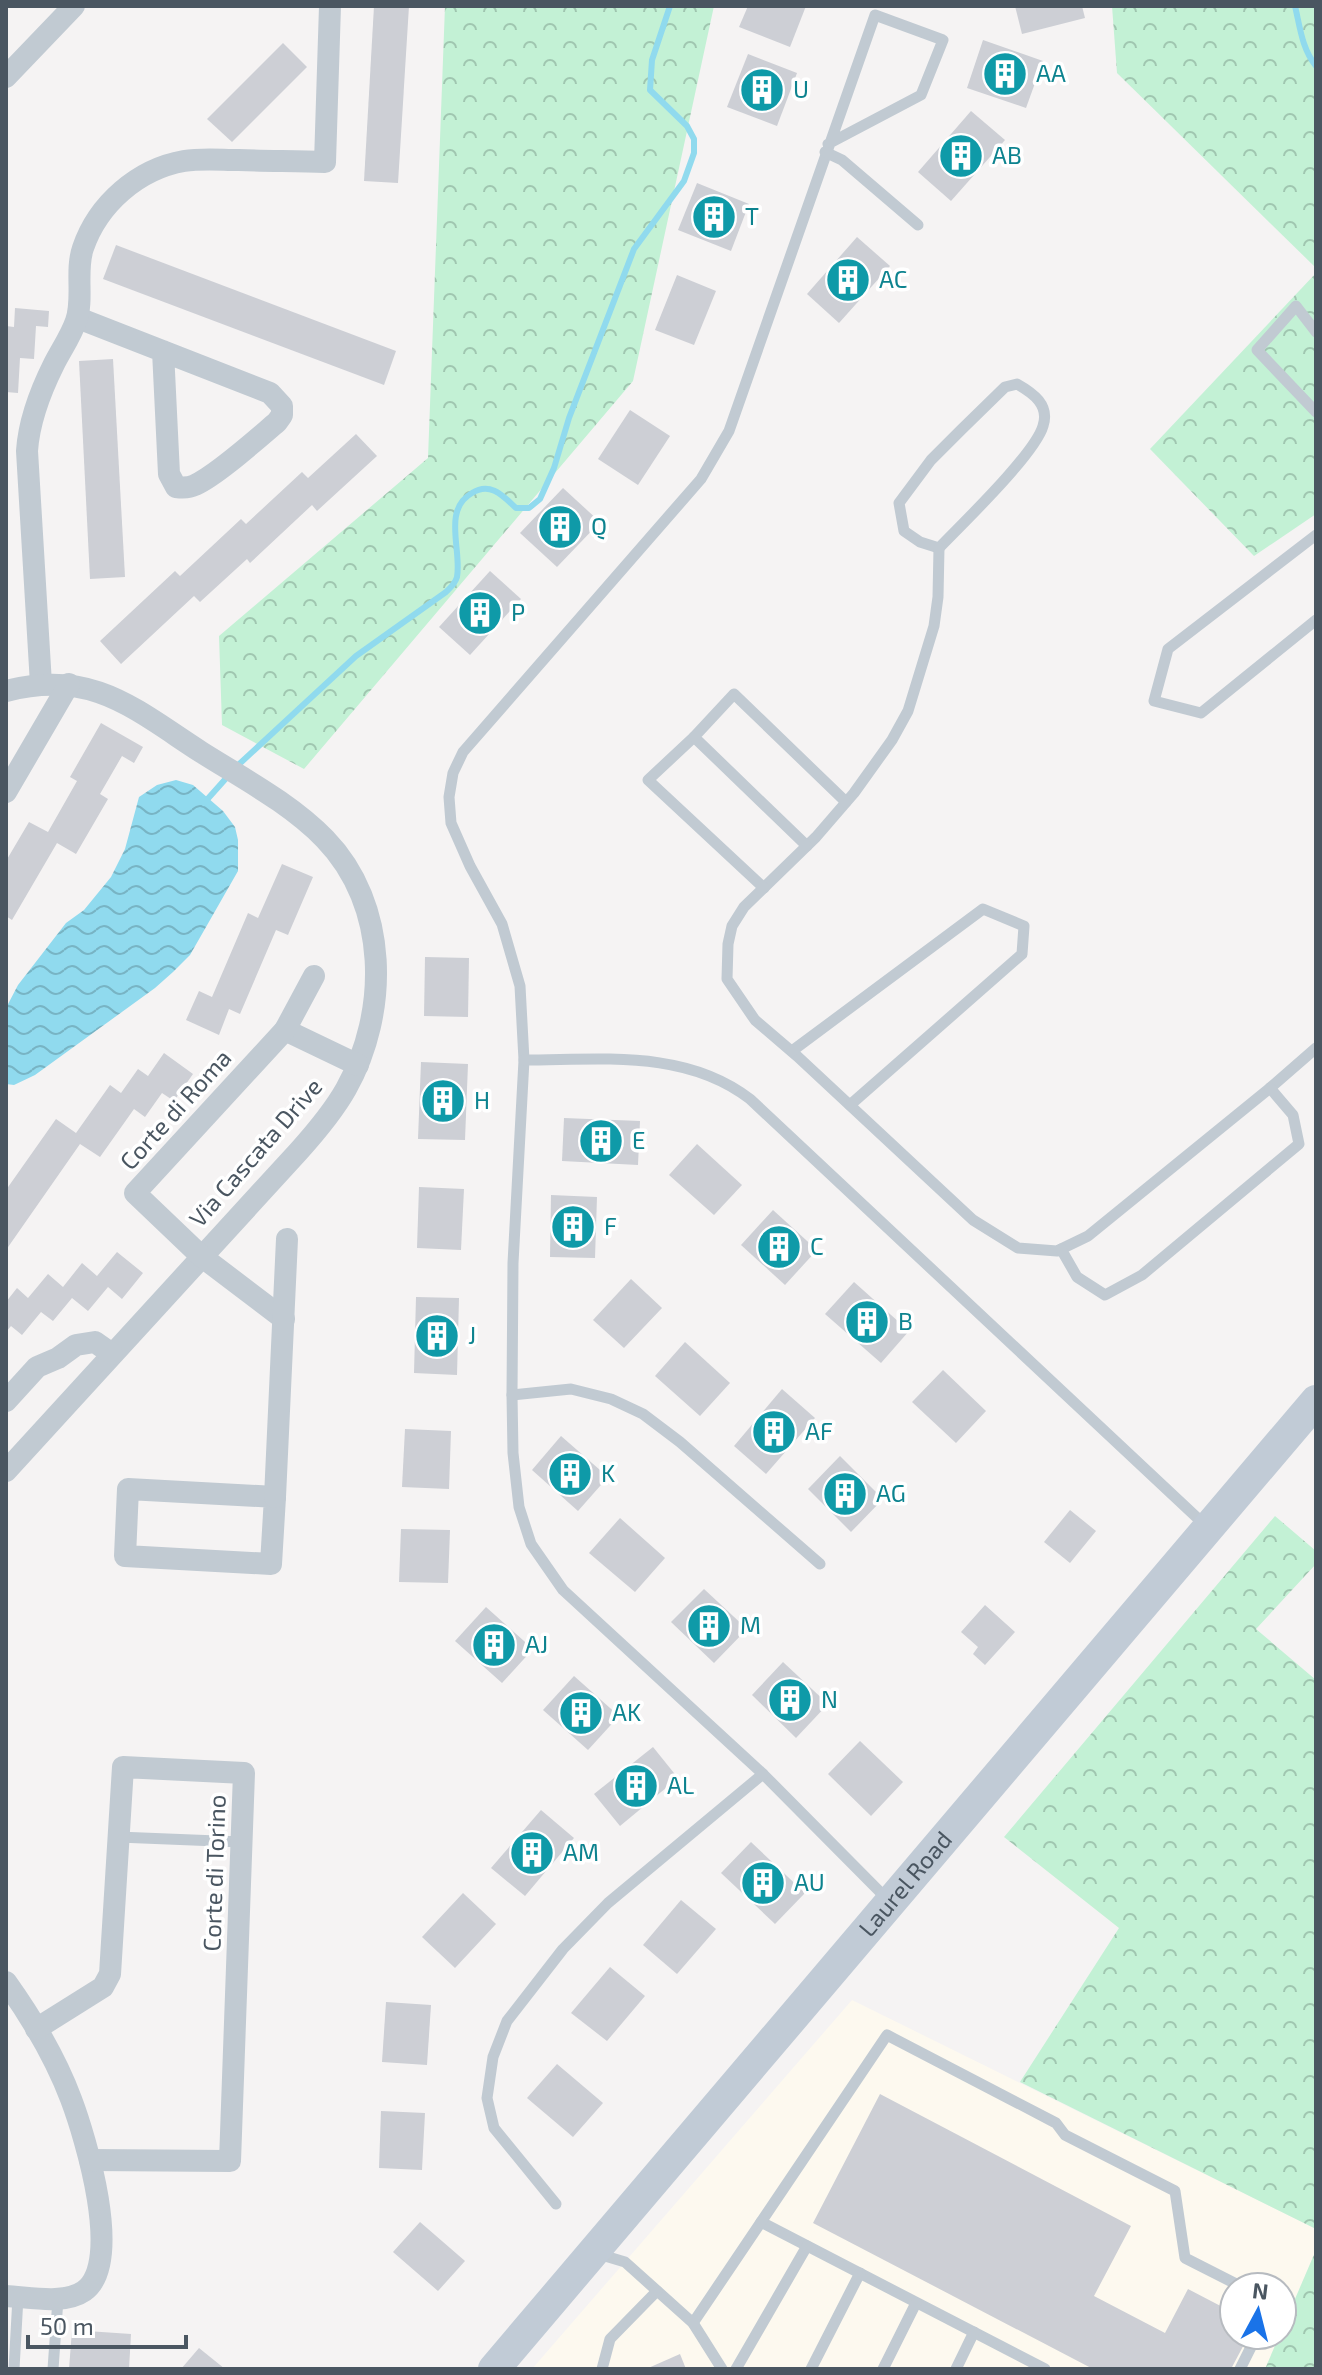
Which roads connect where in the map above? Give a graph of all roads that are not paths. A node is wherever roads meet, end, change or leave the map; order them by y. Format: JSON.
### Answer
{"nodes":[{"id":1,"x":74,"y":6,"type":"edge"},
{"id":2,"x":330,"y":6,"type":"edge"},
{"id":3,"x":6,"y":77,"type":"edge"},
{"id":4,"x":827,"y":148,"type":"junction"},
{"id":5,"x":918,"y":225,"type":"dead end"},
{"id":6,"x":78,"y":318,"type":"junction"},
{"id":7,"x":1316,"y":332,"type":"edge"},
{"id":8,"x":163,"y":351,"type":"junction"},
{"id":9,"x":1316,"y":412,"type":"edge"},
{"id":10,"x":1316,"y":535,"type":"edge"},
{"id":11,"x":939,"y":548,"type":"junction"},
{"id":12,"x":1316,"y":620,"type":"edge"},
{"id":13,"x":41,"y":684,"type":"junction"},
{"id":14,"x":69,"y":684,"type":"junction"},
{"id":15,"x":6,"y":691,"type":"edge"},
{"id":16,"x":694,"y":737,"type":"junction"},
{"id":17,"x":6,"y":792,"type":"edge"},
{"id":18,"x":846,"y":802,"type":"junction"},
{"id":19,"x":807,"y":846,"type":"junction"},
{"id":20,"x":764,"y":888,"type":"junction"},
{"id":21,"x":314,"y":976,"type":"dead end"},
{"id":22,"x":285,"y":1030,"type":"junction"},
{"id":23,"x":1316,"y":1048,"type":"edge"},
{"id":24,"x":792,"y":1051,"type":"junction"},
{"id":25,"x":524,"y":1060,"type":"junction"},
{"id":26,"x":358,"y":1065,"type":"junction"},
{"id":27,"x":1270,"y":1088,"type":"junction"},
{"id":28,"x":850,"y":1105,"type":"junction"},
{"id":29,"x":287,"y":1239,"type":"dead end"},
{"id":30,"x":1061,"y":1249,"type":"junction"},
{"id":31,"x":201,"y":1256,"type":"junction"},
{"id":32,"x":284,"y":1319,"type":"junction"},
{"id":33,"x":112,"y":1354,"type":"junction"},
{"id":34,"x":512,"y":1395,"type":"junction"},
{"id":35,"x":6,"y":1401,"type":"edge"},
{"id":36,"x":1316,"y":1401,"type":"edge"},
{"id":37,"x":6,"y":1471,"type":"edge"},
{"id":38,"x":275,"y":1497,"type":"junction"},
{"id":39,"x":1207,"y":1528,"type":"junction"},
{"id":40,"x":820,"y":1564,"type":"dead end"},
{"id":41,"x":763,"y":1774,"type":"junction"},
{"id":42,"x":118,"y":1837,"type":"junction"},
{"id":43,"x":242,"y":1842,"type":"junction"},
{"id":44,"x":891,"y":1903,"type":"junction"},
{"id":45,"x":6,"y":1982,"type":"edge"},
{"id":46,"x":36,"y":2029,"type":"junction"},
{"id":47,"x":90,"y":2160,"type":"junction"},
{"id":48,"x":556,"y":2204,"type":"dead end"},
{"id":49,"x":761,"y":2222,"type":"junction"},
{"id":50,"x":807,"y":2246,"type":"junction"},
{"id":51,"x":594,"y":2253,"type":"junction"},
{"id":52,"x":860,"y":2273,"type":"junction"},
{"id":53,"x":1218,"y":2275,"type":"edge"},
{"id":54,"x":657,"y":2291,"type":"junction"},
{"id":55,"x":12,"y":2296,"type":"edge"},
{"id":56,"x":58,"y":2299,"type":"junction"},
{"id":57,"x":916,"y":2303,"type":"junction"},
{"id":58,"x":693,"y":2323,"type":"junction"},
{"id":59,"x":974,"y":2332,"type":"junction"},
{"id":60,"x":11,"y":2340,"type":"edge"},
{"id":61,"x":1249,"y":2351,"type":"edge"},
{"id":62,"x":1031,"y":2366,"type":"edge"},
{"id":63,"x":14,"y":2369,"type":"edge"},
{"id":64,"x":53,"y":2369,"type":"edge"},
{"id":65,"x":494,"y":2369,"type":"edge"},
{"id":66,"x":602,"y":2369,"type":"edge"},
{"id":67,"x":722,"y":2369,"type":"edge"},
{"id":68,"x":736,"y":2369,"type":"edge"},
{"id":69,"x":811,"y":2369,"type":"edge"},
{"id":70,"x":883,"y":2369,"type":"edge"},
{"id":71,"x":956,"y":2369,"type":"edge"},
{"id":72,"x":1045,"y":2369,"type":"edge"},
{"id":73,"x":1240,"y":2369,"type":"edge"}],
"edges":[{"from":1,"to":3,"type":"street"},
{"from":2,"to":6,"type":"street"},
{"from":4,"to":4,"type":"lane"},
{"from":4,"to":5,"type":"lane"},
{"from":4,"to":25,"type":"lane"},
{"from":6,"to":8,"type":"street"},
{"from":6,"to":13,"type":"street"},
{"from":7,"to":9,"type":"lane"},
{"from":8,"to":8,"type":"street"},
{"from":10,"to":12,"type":"lane"},
{"from":11,"to":11,"type":"lane"},
{"from":11,"to":18,"type":"lane"},
{"from":13,"to":14,"type":"street","name":"Via Cascata Drive"},
{"from":13,"to":15,"type":"street","name":"Via Cascata Drive"},
{"from":14,"to":17,"type":"street"},
{"from":14,"to":26,"type":"street","name":"Via Cascata Drive"},
{"from":16,"to":18,"type":"lane"},
{"from":16,"to":19,"type":"lane"},
{"from":16,"to":20,"type":"lane"},
{"from":18,"to":19,"type":"lane"},
{"from":19,"to":20,"type":"lane"},
{"from":20,"to":24,"type":"lane"},
{"from":21,"to":22,"type":"street","name":"Corte di Roma"},
{"from":22,"to":26,"type":"street"},
{"from":22,"to":31,"type":"street","name":"Corte di Roma"},
{"from":23,"to":27,"type":"lane"},
{"from":24,"to":28,"type":"lane"},
{"from":24,"to":28,"type":"lane"},
{"from":25,"to":34,"type":"lane"},
{"from":25,"to":39,"type":"lane"},
{"from":26,"to":31,"type":"street","name":"Via Cascata Drive"},
{"from":27,"to":30,"type":"lane"},
{"from":27,"to":30,"type":"lane"},
{"from":28,"to":30,"type":"lane"},
{"from":29,"to":32,"type":"street"},
{"from":31,"to":32,"type":"street"},
{"from":31,"to":33,"type":"street","name":"Via Cascata Drive"},
{"from":32,"to":38,"type":"street"},
{"from":33,"to":35,"type":"street"},
{"from":33,"to":37,"type":"street","name":"Via Cascata Drive"},
{"from":34,"to":40,"type":"lane"},
{"from":34,"to":41,"type":"lane"},
{"from":36,"to":39,"type":"main road","name":"Laurel Road"},
{"from":38,"to":38,"type":"street"},
{"from":39,"to":44,"type":"main road","name":"Laurel Road"},
{"from":41,"to":44,"type":"lane"},
{"from":41,"to":48,"type":"lane"},
{"from":42,"to":43,"type":"lane"},
{"from":42,"to":43,"type":"street","name":"Corte di Torino"},
{"from":42,"to":46,"type":"street","name":"Corte di Torino"},
{"from":43,"to":47,"type":"street","name":"Corte di Torino"},
{"from":44,"to":51,"type":"main road","name":"Laurel Road"},
{"from":45,"to":46,"type":"street"},
{"from":46,"to":47,"type":"street"},
{"from":47,"to":56,"type":"street"},
{"from":49,"to":50,"type":"lane"},
{"from":49,"to":53,"type":"lane"},
{"from":49,"to":58,"type":"lane"},
{"from":50,"to":52,"type":"lane"},
{"from":50,"to":68,"type":"lane"},
{"from":51,"to":54,"type":"lane"},
{"from":51,"to":65,"type":"main road","name":"Laurel Road"},
{"from":52,"to":57,"type":"lane"},
{"from":52,"to":69,"type":"lane"},
{"from":54,"to":58,"type":"lane"},
{"from":54,"to":66,"type":"lane"},
{"from":55,"to":56,"type":"street"},
{"from":55,"to":60,"type":"lane"},
{"from":56,"to":64,"type":"lane"},
{"from":57,"to":59,"type":"lane"},
{"from":57,"to":70,"type":"lane"},
{"from":58,"to":67,"type":"lane"},
{"from":59,"to":62,"type":"lane"},
{"from":59,"to":71,"type":"lane"},
{"from":60,"to":63,"type":"lane"},
{"from":61,"to":73,"type":"lane"},
{"from":62,"to":72,"type":"lane"}]}
